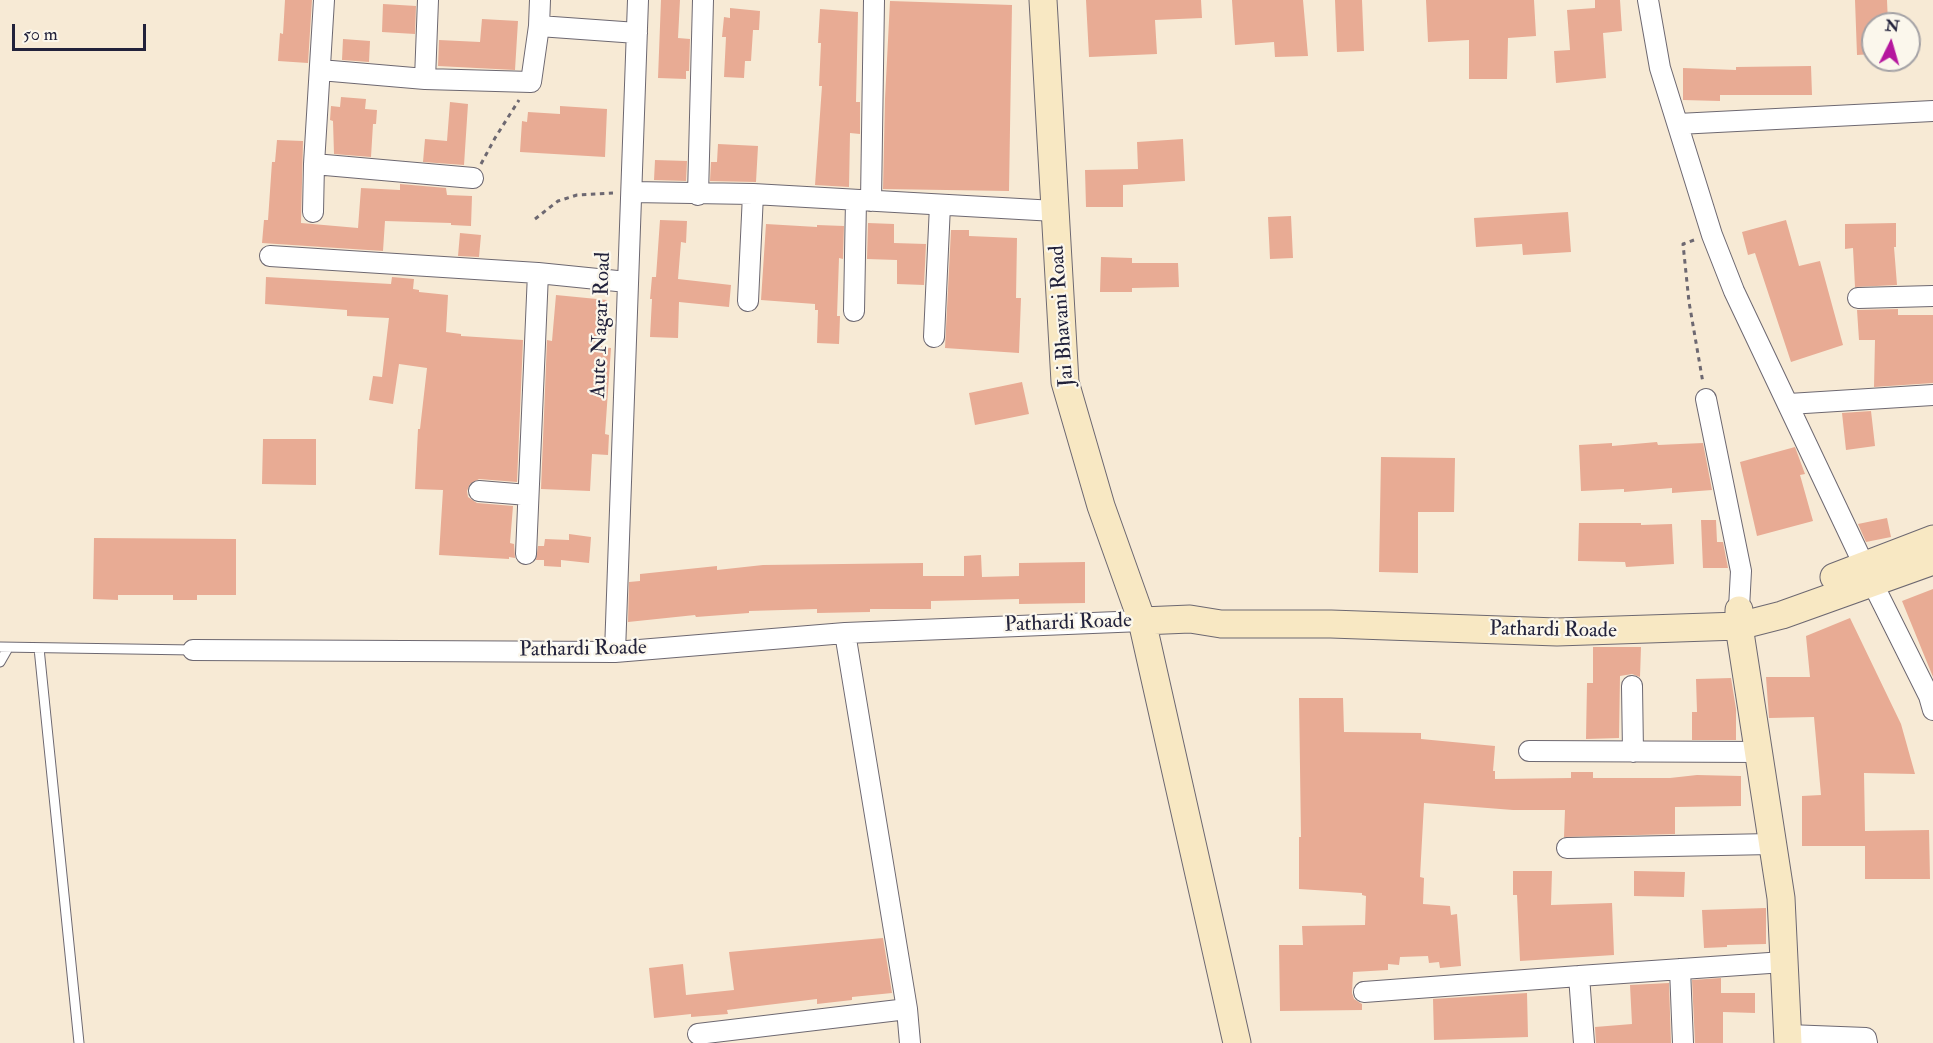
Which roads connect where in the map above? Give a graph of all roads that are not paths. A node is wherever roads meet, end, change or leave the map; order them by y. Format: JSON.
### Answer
{"nodes":[{"id":1,"x":324,"y":0,"type":"edge"},
{"id":2,"x":428,"y":0,"type":"edge"},
{"id":3,"x":540,"y":0,"type":"edge"},
{"id":4,"x":638,"y":0,"type":"edge"},
{"id":5,"x":703,"y":0,"type":"edge"},
{"id":6,"x":874,"y":0,"type":"edge"},
{"id":7,"x":1043,"y":0,"type":"edge"},
{"id":8,"x":1648,"y":0,"type":"edge"},
{"id":9,"x":539,"y":26,"type":"junction"},
{"id":10,"x":637,"y":33,"type":"junction"},
{"id":11,"x":320,"y":70,"type":"junction"},
{"id":12,"x":425,"y":79,"type":"junction"},
{"id":13,"x":1933,"y":111,"type":"edge"},
{"id":14,"x":1678,"y":124,"type":"junction"},
{"id":15,"x":314,"y":164,"type":"junction"},
{"id":16,"x":473,"y":178,"type":"road end"},
{"id":17,"x":632,"y":192,"type":"junction"},
{"id":18,"x":753,"y":194,"type":"junction"},
{"id":19,"x":698,"y":195,"type":"junction"},
{"id":20,"x":864,"y":200,"type":"junction"},
{"id":21,"x":940,"y":205,"type":"junction"},
{"id":22,"x":1055,"y":211,"type":"junction"},
{"id":23,"x":313,"y":212,"type":"dead end"},
{"id":24,"x":270,"y":256,"type":"dead end"},
{"id":25,"x":538,"y":273,"type":"junction"},
{"id":26,"x":627,"y":282,"type":"junction"},
{"id":27,"x":1933,"y":296,"type":"edge"},
{"id":28,"x":1858,"y":297,"type":"dead end"},
{"id":29,"x":748,"y":301,"type":"dead end"},
{"id":30,"x":854,"y":311,"type":"dead end"},
{"id":31,"x":934,"y":337,"type":"dead end"},
{"id":32,"x":1933,"y":395,"type":"edge"},
{"id":33,"x":1706,"y":399,"type":"road end"},
{"id":34,"x":1789,"y":404,"type":"junction"},
{"id":35,"x":479,"y":490,"type":"dead end"},
{"id":36,"x":528,"y":495,"type":"junction"},
{"id":37,"x":1933,"y":539,"type":"edge"},
{"id":38,"x":526,"y":554,"type":"dead end"},
{"id":39,"x":1933,"y":561,"type":"edge"},
{"id":40,"x":1868,"y":573,"type":"junction"},
{"id":41,"x":1739,"y":617,"type":"junction"},
{"id":42,"x":1142,"y":621,"type":"junction"},
{"id":43,"x":845,"y":633,"type":"junction"},
{"id":44,"x":4,"y":647,"type":"edge"},
{"id":45,"x":39,"y":648,"type":"junction"},
{"id":46,"x":192,"y":650,"type":"joint"},
{"id":47,"x":615,"y":652,"type":"junction"},
{"id":48,"x":0,"y":662,"type":"edge"},
{"id":49,"x":1632,"y":686,"type":"dead end"},
{"id":50,"x":1933,"y":710,"type":"edge"},
{"id":51,"x":1528,"y":752,"type":"dead end"},
{"id":52,"x":1633,"y":752,"type":"junction"},
{"id":53,"x":1758,"y":752,"type":"junction"},
{"id":54,"x":1772,"y":844,"type":"junction"},
{"id":55,"x":1566,"y":848,"type":"dead end"},
{"id":56,"x":1784,"y":962,"type":"junction"},
{"id":57,"x":1680,"y":969,"type":"junction"},
{"id":58,"x":1579,"y":976,"type":"junction"},
{"id":59,"x":1364,"y":992,"type":"dead end"},
{"id":60,"x":907,"y":1009,"type":"junction"},
{"id":61,"x":698,"y":1034,"type":"dead end"},
{"id":62,"x":1788,"y":1039,"type":"edge"},
{"id":63,"x":79,"y":1043,"type":"edge"},
{"id":64,"x":910,"y":1043,"type":"edge"},
{"id":65,"x":1237,"y":1043,"type":"edge"},
{"id":66,"x":1584,"y":1043,"type":"edge"},
{"id":67,"x":1683,"y":1043,"type":"edge"},
{"id":68,"x":1867,"y":1043,"type":"edge"}],
"edges":[{"from":1,"to":11,"type":"street"},
{"from":2,"to":12,"type":"street"},
{"from":3,"to":9,"type":"street"},
{"from":4,"to":10,"type":"street","name":"Aute Nagar Road"},
{"from":5,"to":19,"type":"street"},
{"from":6,"to":20,"type":"street"},
{"from":7,"to":22,"type":"street","name":"Jai Bhavani Road"},
{"from":8,"to":14,"type":"street"},
{"from":9,"to":10,"type":"street"},
{"from":9,"to":12,"type":"street"},
{"from":10,"to":17,"type":"street","name":"Aute Nagar Road"},
{"from":11,"to":12,"type":"street"},
{"from":11,"to":15,"type":"street"},
{"from":13,"to":14,"type":"street"},
{"from":14,"to":34,"type":"street"},
{"from":15,"to":16,"type":"street"},
{"from":15,"to":23,"type":"street"},
{"from":17,"to":19,"type":"street"},
{"from":17,"to":26,"type":"street","name":"Aute Nagar Road"},
{"from":18,"to":19,"type":"street"},
{"from":18,"to":20,"type":"street"},
{"from":18,"to":29,"type":"street"},
{"from":20,"to":21,"type":"street"},
{"from":20,"to":30,"type":"street"},
{"from":21,"to":22,"type":"street"},
{"from":21,"to":31,"type":"street"},
{"from":22,"to":42,"type":"street","name":"Jai Bhavani Road"},
{"from":24,"to":25,"type":"street"},
{"from":25,"to":26,"type":"street"},
{"from":25,"to":36,"type":"street"},
{"from":26,"to":47,"type":"street","name":"Aute Nagar Road"},
{"from":27,"to":28,"type":"street"},
{"from":32,"to":34,"type":"street"},
{"from":33,"to":41,"type":"street"},
{"from":34,"to":40,"type":"street"},
{"from":35,"to":36,"type":"street"},
{"from":36,"to":38,"type":"street"},
{"from":37,"to":40,"type":"street"},
{"from":39,"to":40,"type":"street","name":"Pathardi Roade"},
{"from":40,"to":41,"type":"street","name":"Pathardi Roade"},
{"from":40,"to":50,"type":"street"},
{"from":41,"to":42,"type":"street","name":"Pathardi Roade"},
{"from":41,"to":53,"type":"street"},
{"from":42,"to":43,"type":"street","name":"Pathardi Roade"},
{"from":42,"to":65,"type":"street","name":"Jai Bhavani Road"},
{"from":43,"to":47,"type":"street","name":"Pathardi Roade"},
{"from":43,"to":60,"type":"street"},
{"from":44,"to":45,"type":"lane"},
{"from":44,"to":48,"type":"lane"},
{"from":45,"to":46,"type":"lane"},
{"from":45,"to":63,"type":"lane"},
{"from":46,"to":47,"type":"street","name":"Pathardi Roade"},
{"from":49,"to":52,"type":"street"},
{"from":51,"to":52,"type":"street"},
{"from":52,"to":53,"type":"street"},
{"from":53,"to":54,"type":"street"},
{"from":54,"to":55,"type":"street"},
{"from":54,"to":56,"type":"street"},
{"from":56,"to":57,"type":"street"},
{"from":56,"to":62,"type":"street"},
{"from":57,"to":58,"type":"street"},
{"from":57,"to":67,"type":"street"},
{"from":58,"to":59,"type":"street"},
{"from":58,"to":66,"type":"street"},
{"from":60,"to":61,"type":"street"},
{"from":60,"to":64,"type":"street"},
{"from":62,"to":68,"type":"street"}]}
